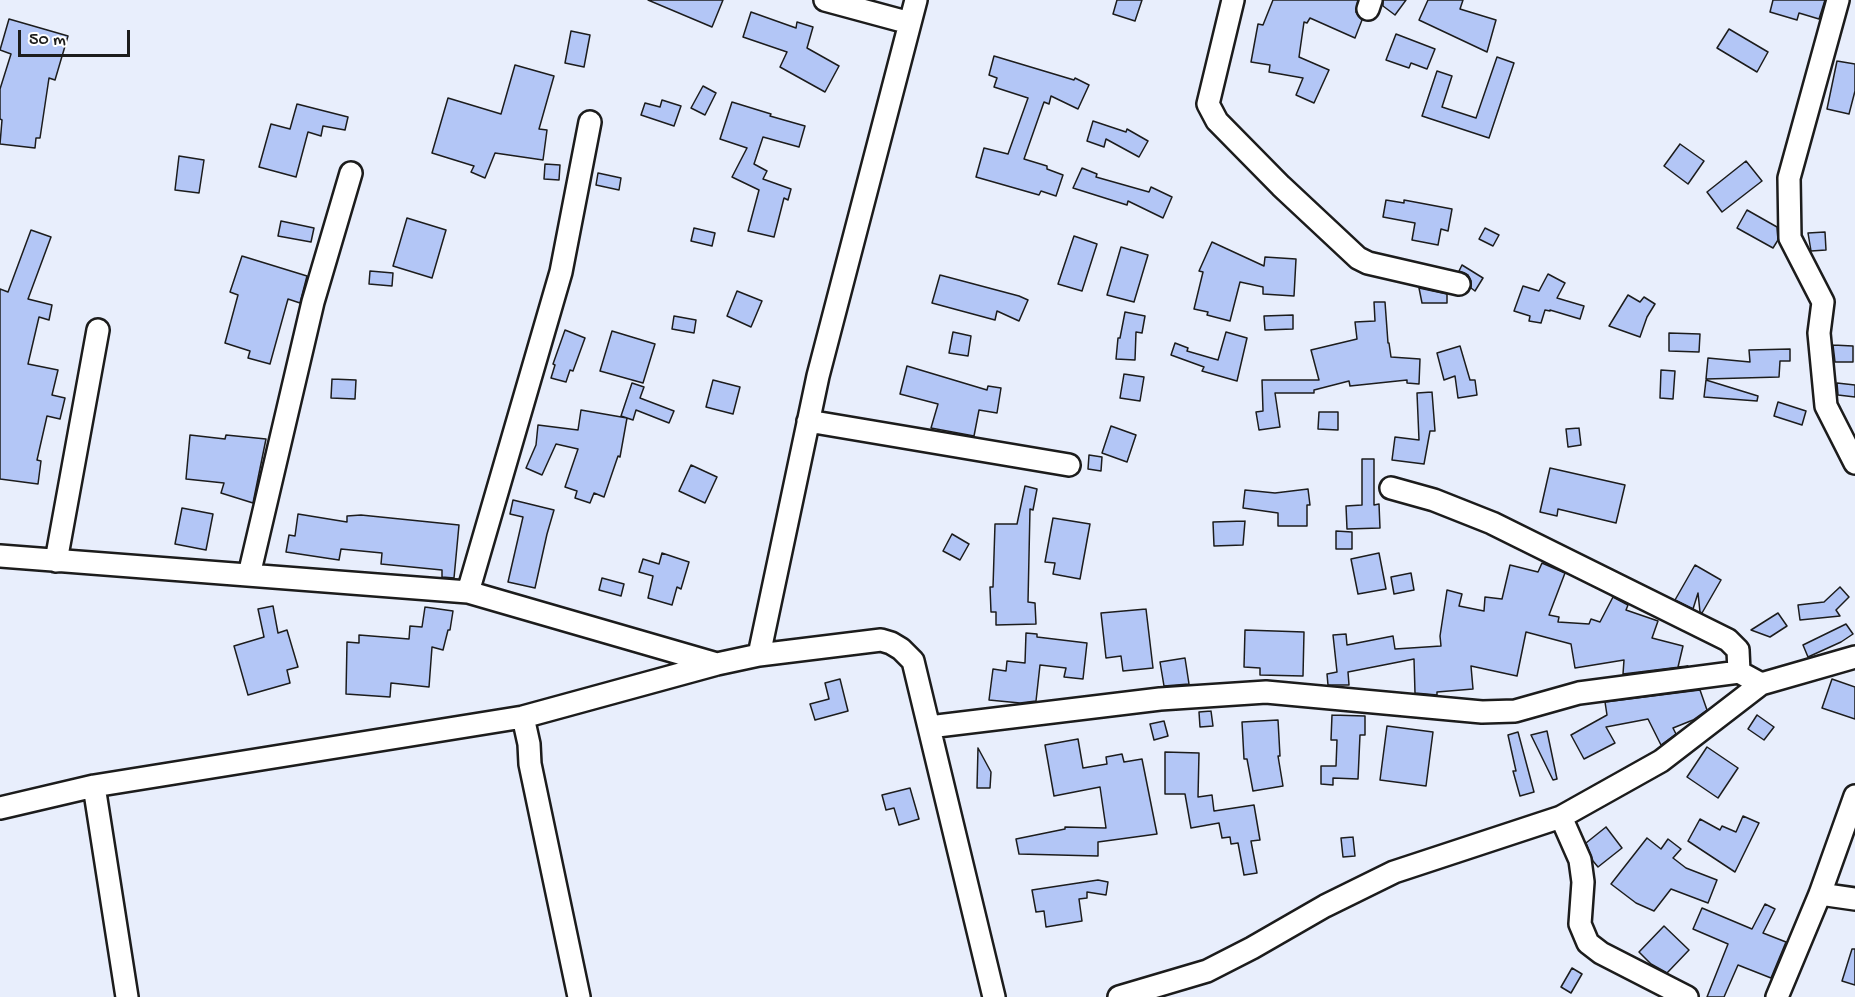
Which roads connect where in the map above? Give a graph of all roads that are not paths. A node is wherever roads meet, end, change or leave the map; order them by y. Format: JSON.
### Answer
{"nodes":[{"id":1,"x":825,"y":0,"type":"edge"},
{"id":2,"x":916,"y":0,"type":"edge"},
{"id":3,"x":1233,"y":0,"type":"edge"},
{"id":4,"x":1838,"y":0,"type":"edge"},
{"id":5,"x":910,"y":23,"type":"junction"},
{"id":6,"x":590,"y":122,"type":"dead end"},
{"id":7,"x":351,"y":173,"type":"dead end"},
{"id":8,"x":1459,"y":284,"type":"dead end"},
{"id":9,"x":98,"y":330,"type":"dead end"},
{"id":10,"x":808,"y":421,"type":"junction"},
{"id":11,"x":1855,"y":463,"type":"edge"},
{"id":12,"x":1069,"y":465,"type":"dead end"},
{"id":13,"x":1391,"y":488,"type":"dead end"},
{"id":14,"x":0,"y":556,"type":"edge"},
{"id":15,"x":56,"y":561,"type":"junction"},
{"id":16,"x":249,"y":575,"type":"junction"},
{"id":17,"x":468,"y":592,"type":"junction"},
{"id":18,"x":759,"y":655,"type":"junction"},
{"id":19,"x":1855,"y":657,"type":"edge"},
{"id":20,"x":717,"y":664,"type":"junction"},
{"id":21,"x":1739,"y":672,"type":"junction"},
{"id":22,"x":1761,"y":684,"type":"junction"},
{"id":23,"x":523,"y":717,"type":"junction"},
{"id":24,"x":928,"y":727,"type":"junction"},
{"id":25,"x":94,"y":786,"type":"junction"},
{"id":26,"x":1855,"y":796,"type":"edge"},
{"id":27,"x":0,"y":808,"type":"edge"},
{"id":28,"x":1561,"y":817,"type":"junction"},
{"id":29,"x":1820,"y":894,"type":"junction"},
{"id":30,"x":1855,"y":899,"type":"edge"},
{"id":31,"x":1175,"y":989,"type":"edge"},
{"id":32,"x":127,"y":997,"type":"edge"},
{"id":33,"x":579,"y":997,"type":"edge"},
{"id":34,"x":994,"y":997,"type":"edge"},
{"id":35,"x":1119,"y":997,"type":"edge"},
{"id":36,"x":1687,"y":997,"type":"edge"},
{"id":37,"x":1777,"y":997,"type":"edge"}],
"edges":[{"from":1,"to":5,"type":"street"},
{"from":2,"to":5,"type":"street"},
{"from":3,"to":8,"type":"street"},
{"from":4,"to":11,"type":"street"},
{"from":5,"to":10,"type":"street"},
{"from":6,"to":17,"type":"street"},
{"from":7,"to":16,"type":"street"},
{"from":9,"to":15,"type":"street"},
{"from":10,"to":12,"type":"street"},
{"from":10,"to":18,"type":"street"},
{"from":13,"to":21,"type":"street"},
{"from":14,"to":15,"type":"street"},
{"from":15,"to":16,"type":"street"},
{"from":16,"to":17,"type":"street"},
{"from":17,"to":20,"type":"street"},
{"from":18,"to":20,"type":"street"},
{"from":18,"to":24,"type":"street"},
{"from":19,"to":22,"type":"street"},
{"from":20,"to":23,"type":"street"},
{"from":21,"to":22,"type":"street"},
{"from":21,"to":24,"type":"street"},
{"from":22,"to":28,"type":"street"},
{"from":23,"to":25,"type":"street"},
{"from":23,"to":33,"type":"street"},
{"from":24,"to":34,"type":"street"},
{"from":25,"to":27,"type":"street"},
{"from":25,"to":32,"type":"street"},
{"from":26,"to":29,"type":"street"},
{"from":28,"to":31,"type":"street"},
{"from":28,"to":36,"type":"street"},
{"from":29,"to":30,"type":"street"},
{"from":29,"to":37,"type":"street"},
{"from":31,"to":35,"type":"street"}]}
